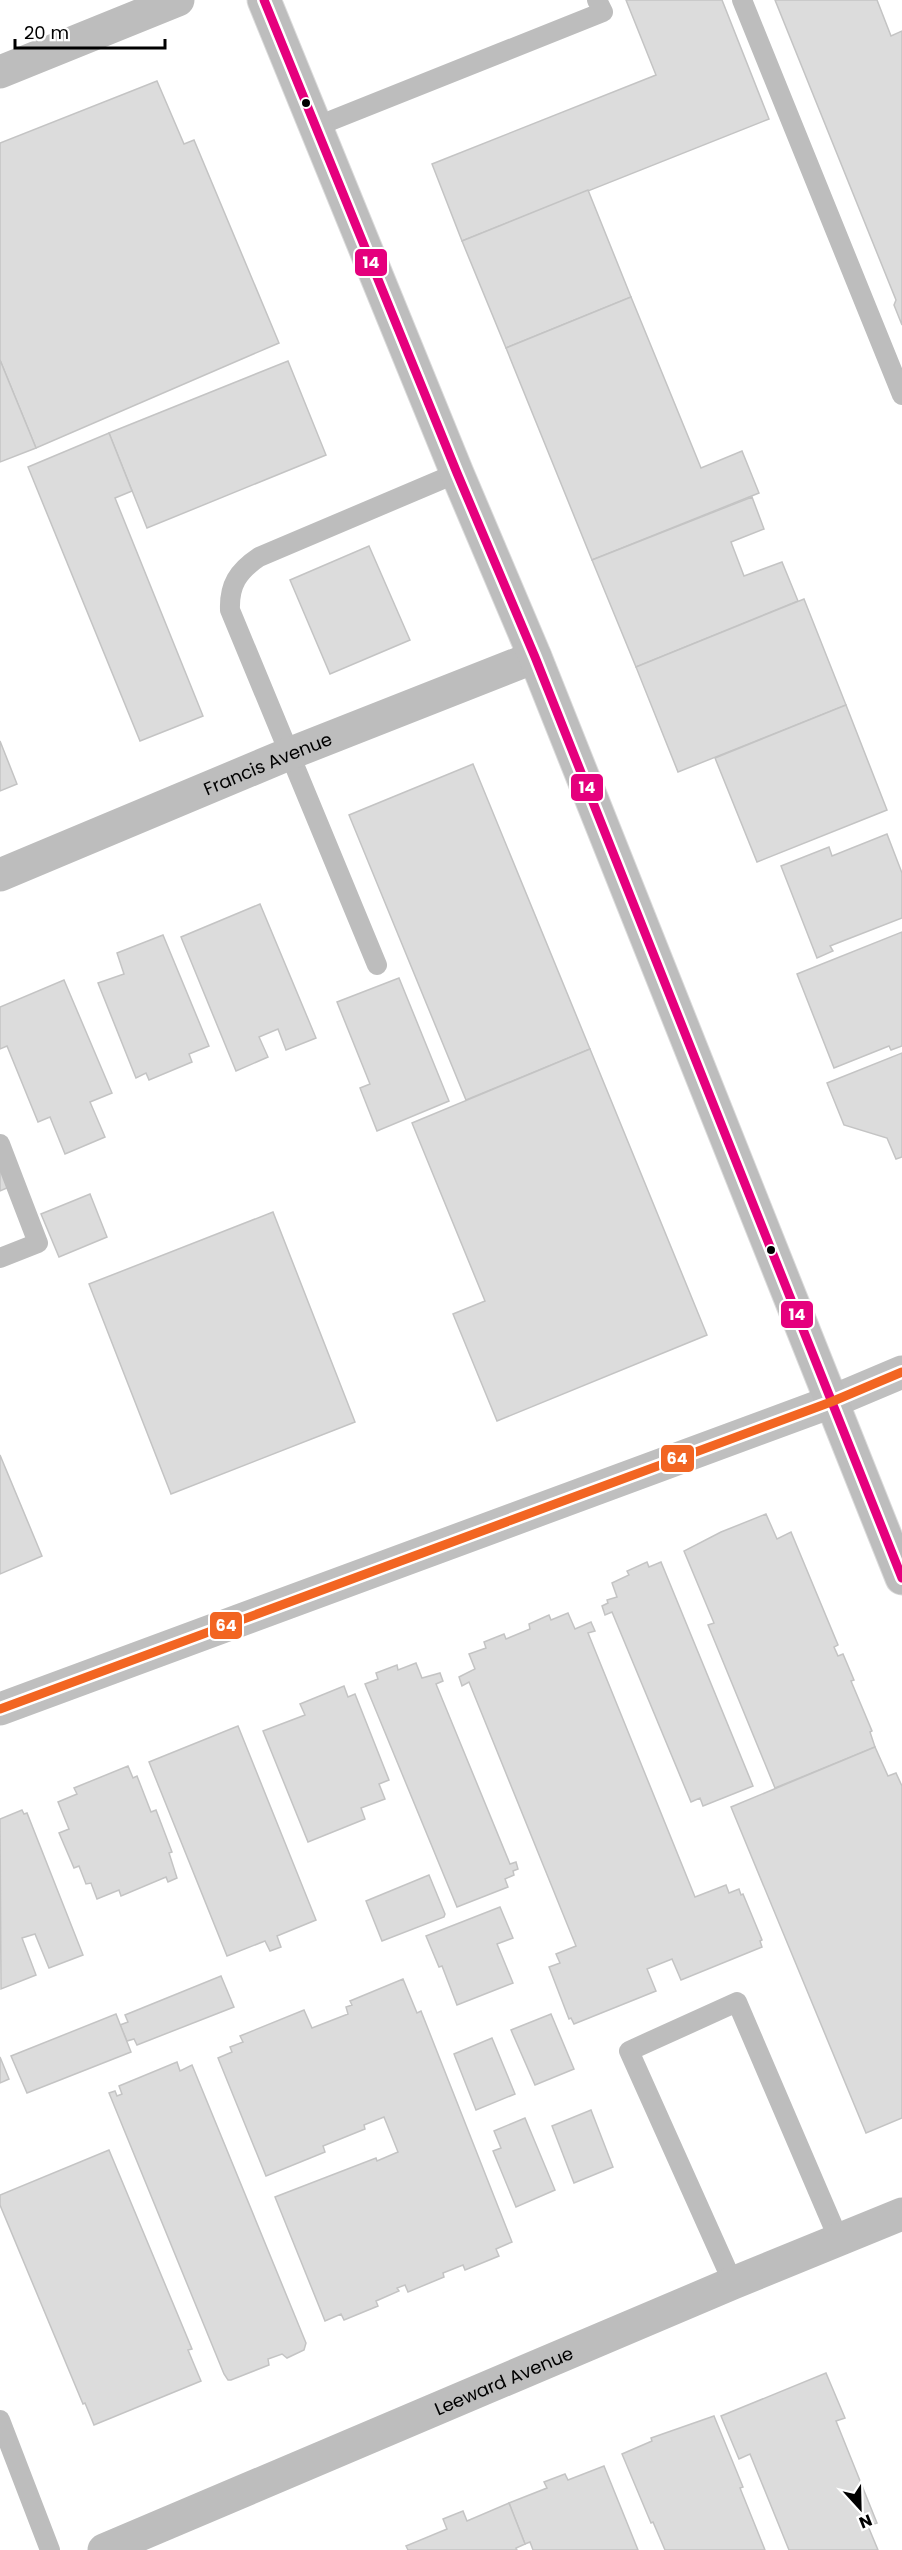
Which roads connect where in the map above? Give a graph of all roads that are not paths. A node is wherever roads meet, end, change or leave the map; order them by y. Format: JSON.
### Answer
{"nodes":[{"id":1,"x":178,"y":0,"type":"edge"},
{"id":2,"x":264,"y":0,"type":"edge"},
{"id":3,"x":597,"y":0,"type":"edge"},
{"id":4,"x":742,"y":0,"type":"edge"},
{"id":5,"x":0,"y":72,"type":"edge"},
{"id":6,"x":315,"y":127,"type":"junction"},
{"id":7,"x":902,"y":395,"type":"edge"},
{"id":8,"x":457,"y":473,"type":"junction"},
{"id":9,"x":535,"y":657,"type":"junction"},
{"id":10,"x":291,"y":753,"type":"junction"},
{"id":11,"x":0,"y":875,"type":"edge"},
{"id":12,"x":377,"y":965,"type":"dead end"},
{"id":13,"x":0,"y":1144,"type":"edge"},
{"id":14,"x":0,"y":1258,"type":"edge"},
{"id":15,"x":902,"y":1372,"type":"edge"},
{"id":16,"x":831,"y":1402,"type":"junction"},
{"id":17,"x":902,"y":1578,"type":"edge"},
{"id":18,"x":0,"y":1709,"type":"edge"},
{"id":19,"x":902,"y":2214,"type":"edge"},
{"id":20,"x":839,"y":2240,"type":"junction"},
{"id":21,"x":733,"y":2283,"type":"junction"},
{"id":22,"x":0,"y":2420,"type":"edge"},
{"id":23,"x":50,"y":2550,"type":"edge"},
{"id":24,"x":104,"y":2550,"type":"edge"}],
"edges":[{"from":1,"to":5,"type":"main road"},
{"from":2,"to":6,"type":"main road"},
{"from":3,"to":6,"type":"lane"},
{"from":4,"to":7,"type":"lane"},
{"from":6,"to":8,"type":"main road"},
{"from":8,"to":9,"type":"main road"},
{"from":8,"to":10,"type":"lane"},
{"from":9,"to":10,"type":"main road","name":"Francis Avenue"},
{"from":9,"to":16,"type":"main road"},
{"from":10,"to":11,"type":"main road","name":"Francis Avenue"},
{"from":10,"to":12,"type":"lane"},
{"from":13,"to":14,"type":"lane"},
{"from":15,"to":16,"type":"main road"},
{"from":16,"to":17,"type":"main road"},
{"from":16,"to":18,"type":"main road"},
{"from":19,"to":20,"type":"main road","name":"Leeward Avenue"},
{"from":20,"to":21,"type":"main road","name":"Leeward Avenue"},
{"from":20,"to":21,"type":"lane"},
{"from":21,"to":24,"type":"main road","name":"Leeward Avenue"},
{"from":22,"to":23,"type":"lane"}]}
